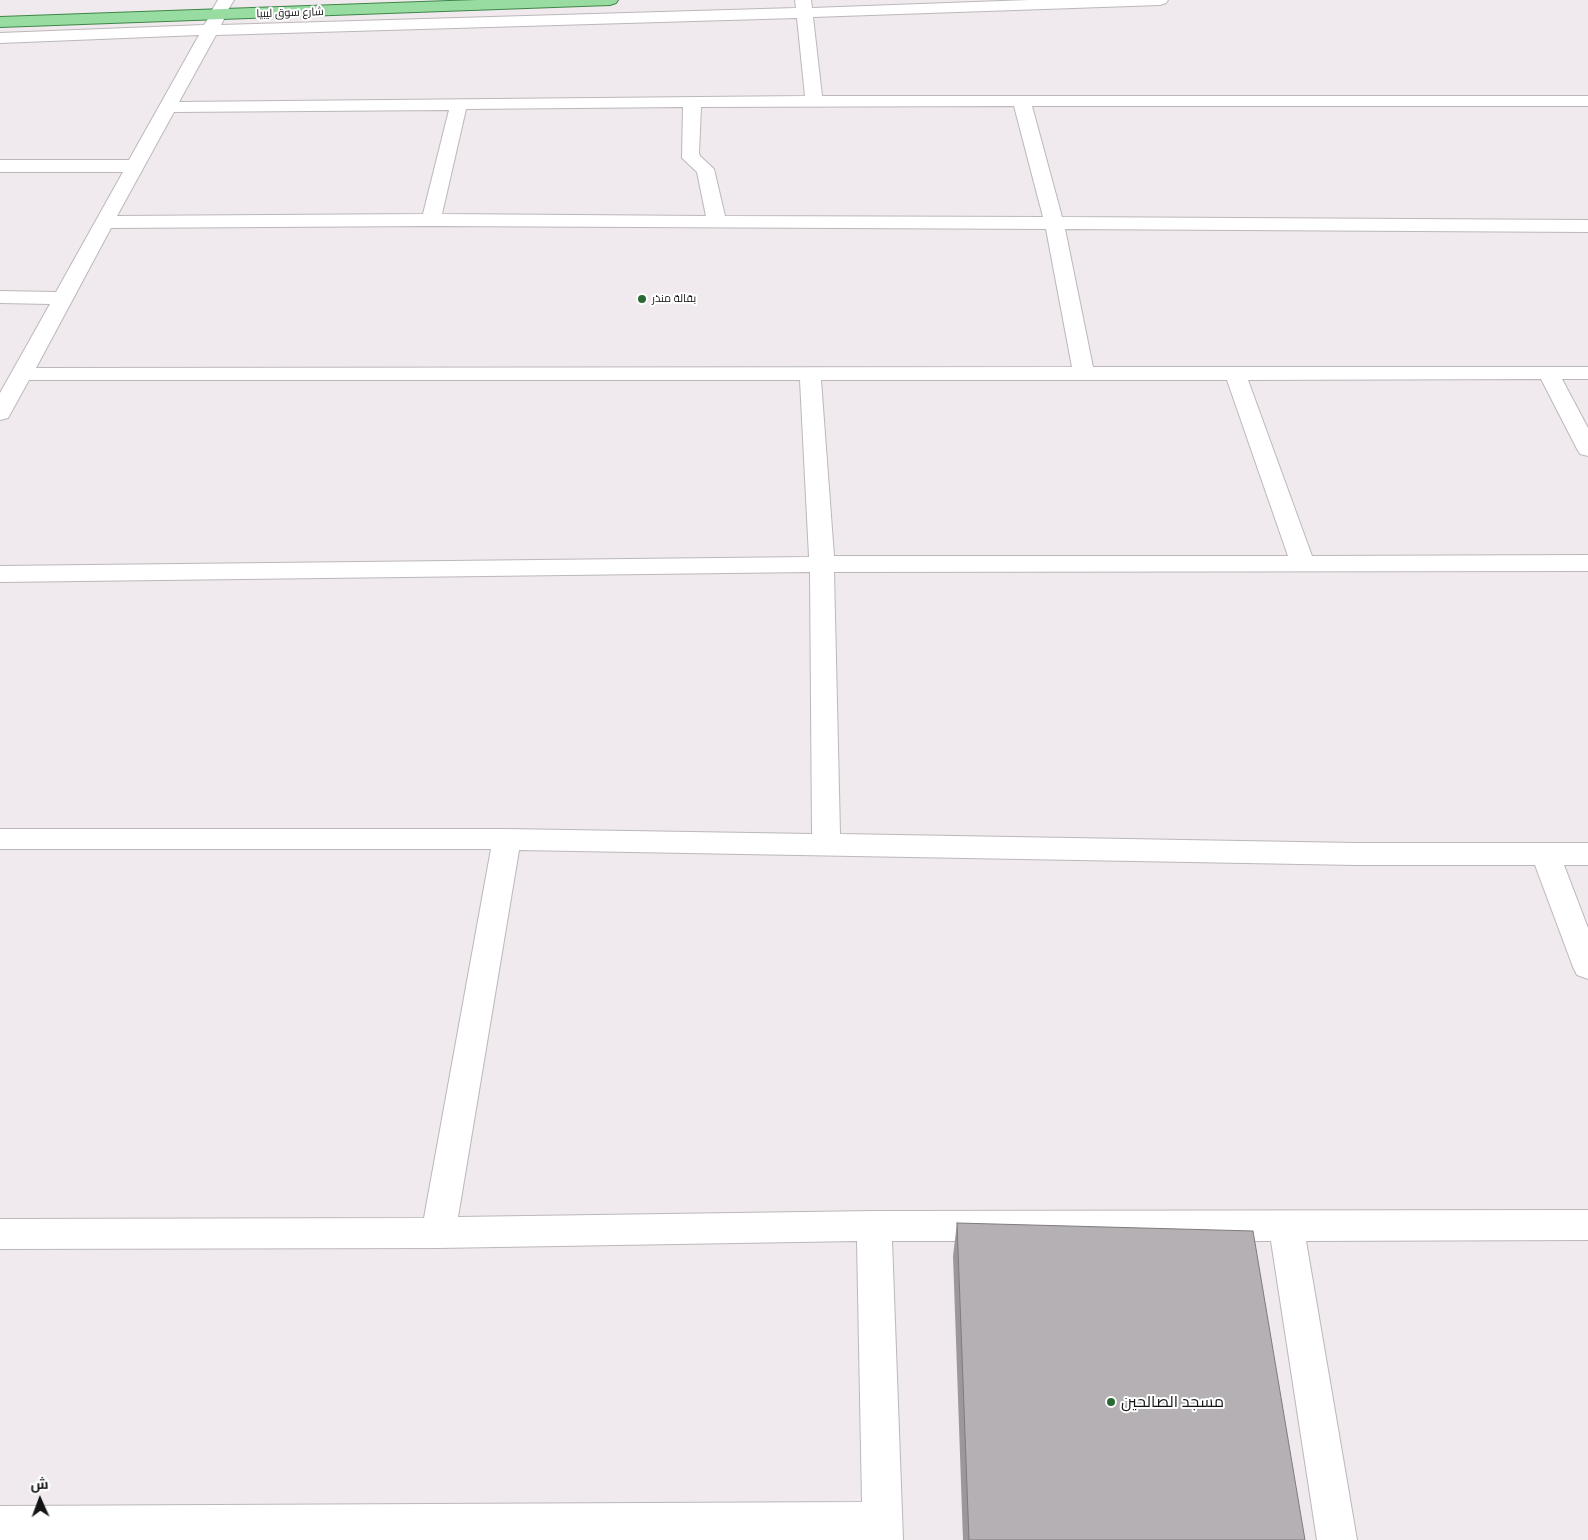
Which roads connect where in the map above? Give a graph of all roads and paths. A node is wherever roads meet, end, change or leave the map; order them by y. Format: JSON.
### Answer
{"nodes":[{"id":1,"x":188,"y":0,"type":"edge"},
{"id":2,"x":610,"y":0,"type":"edge"},
{"id":3,"x":1160,"y":0,"type":"edge"},
{"id":4,"x":30,"y":5,"type":"dead end"},
{"id":5,"x":804,"y":7,"type":"edge"},
{"id":6,"x":217,"y":15,"type":"edge"},
{"id":7,"x":0,"y":22,"type":"edge"},
{"id":8,"x":0,"y":38,"type":"edge"},
{"id":9,"x":814,"y":101,"type":"junction"},
{"id":10,"x":1588,"y":101,"type":"edge"},
{"id":11,"x":1022,"y":102,"type":"junction"},
{"id":12,"x":459,"y":104,"type":"junction"},
{"id":13,"x":692,"y":104,"type":"junction"},
{"id":14,"x":168,"y":107,"type":"junction"},
{"id":15,"x":0,"y":166,"type":"edge"},
{"id":16,"x":135,"y":166,"type":"junction"},
{"id":17,"x":430,"y":220,"type":"junction"},
{"id":18,"x":717,"y":221,"type":"junction"},
{"id":19,"x":106,"y":222,"type":"junction"},
{"id":20,"x":1054,"y":223,"type":"junction"},
{"id":21,"x":1588,"y":226,"type":"edge"},
{"id":22,"x":0,"y":297,"type":"edge"},
{"id":23,"x":62,"y":298,"type":"junction"},
{"id":24,"x":810,"y":373,"type":"junction"},
{"id":25,"x":1084,"y":373,"type":"junction"},
{"id":26,"x":1235,"y":373,"type":"junction"},
{"id":27,"x":1548,"y":373,"type":"junction"},
{"id":28,"x":1588,"y":373,"type":"edge"},
{"id":29,"x":21,"y":374,"type":"junction"},
{"id":30,"x":3,"y":403,"type":"edge"},
{"id":31,"x":1588,"y":449,"type":"edge"},
{"id":32,"x":1588,"y":563,"type":"edge"},
{"id":33,"x":822,"y":564,"type":"junction"},
{"id":34,"x":1303,"y":564,"type":"junction"},
{"id":35,"x":0,"y":574,"type":"edge"},
{"id":36,"x":0,"y":839,"type":"edge"},
{"id":37,"x":507,"y":839,"type":"junction"},
{"id":38,"x":826,"y":844,"type":"junction"},
{"id":39,"x":1545,"y":854,"type":"junction"},
{"id":40,"x":1588,"y":854,"type":"edge"},
{"id":41,"x":1588,"y":967,"type":"edge"},
{"id":42,"x":1286,"y":1225,"type":"junction"},
{"id":43,"x":1588,"y":1225,"type":"edge"},
{"id":44,"x":874,"y":1226,"type":"junction"},
{"id":45,"x":438,"y":1233,"type":"junction"},
{"id":46,"x":0,"y":1234,"type":"edge"},
{"id":47,"x":0,"y":1525,"type":"edge"},
{"id":48,"x":883,"y":1531,"type":"edge"},
{"id":49,"x":1337,"y":1540,"type":"edge"}],
"edges":[{"from":1,"to":4,"type":"main road"},
{"from":2,"to":6,"type":"main road","name":"شارع سوق ليبيا"},
{"from":3,"to":5,"type":"street"},
{"from":5,"to":6,"type":"street"},
{"from":5,"to":9,"type":"street"},
{"from":6,"to":7,"type":"main road","name":"شارع سوق ليبيا"},
{"from":6,"to":8,"type":"street"},
{"from":6,"to":14,"type":"street"},
{"from":9,"to":11,"type":"street"},
{"from":9,"to":13,"type":"street"},
{"from":10,"to":11,"type":"street"},
{"from":11,"to":20,"type":"street"},
{"from":12,"to":13,"type":"street"},
{"from":12,"to":14,"type":"street"},
{"from":12,"to":17,"type":"street"},
{"from":13,"to":18,"type":"street"},
{"from":14,"to":16,"type":"street"},
{"from":15,"to":16,"type":"street"},
{"from":16,"to":19,"type":"street"},
{"from":17,"to":18,"type":"street"},
{"from":17,"to":19,"type":"street"},
{"from":18,"to":20,"type":"street"},
{"from":19,"to":23,"type":"street"},
{"from":20,"to":21,"type":"street"},
{"from":20,"to":25,"type":"street"},
{"from":22,"to":23,"type":"street"},
{"from":23,"to":29,"type":"street"},
{"from":24,"to":25,"type":"street"},
{"from":24,"to":29,"type":"street"},
{"from":24,"to":33,"type":"street"},
{"from":25,"to":26,"type":"street"},
{"from":26,"to":27,"type":"street"},
{"from":26,"to":34,"type":"street"},
{"from":27,"to":28,"type":"street"},
{"from":27,"to":31,"type":"street"},
{"from":29,"to":30,"type":"street"},
{"from":32,"to":34,"type":"street"},
{"from":33,"to":34,"type":"street"},
{"from":33,"to":35,"type":"street"},
{"from":33,"to":38,"type":"street"},
{"from":36,"to":37,"type":"street"},
{"from":37,"to":38,"type":"street"},
{"from":37,"to":45,"type":"street"},
{"from":38,"to":39,"type":"street"},
{"from":39,"to":40,"type":"street"},
{"from":39,"to":41,"type":"street"},
{"from":42,"to":43,"type":"street"},
{"from":42,"to":44,"type":"street"},
{"from":42,"to":49,"type":"street"},
{"from":44,"to":45,"type":"street"},
{"from":44,"to":48,"type":"street"},
{"from":45,"to":46,"type":"street"},
{"from":47,"to":48,"type":"street"}]}
